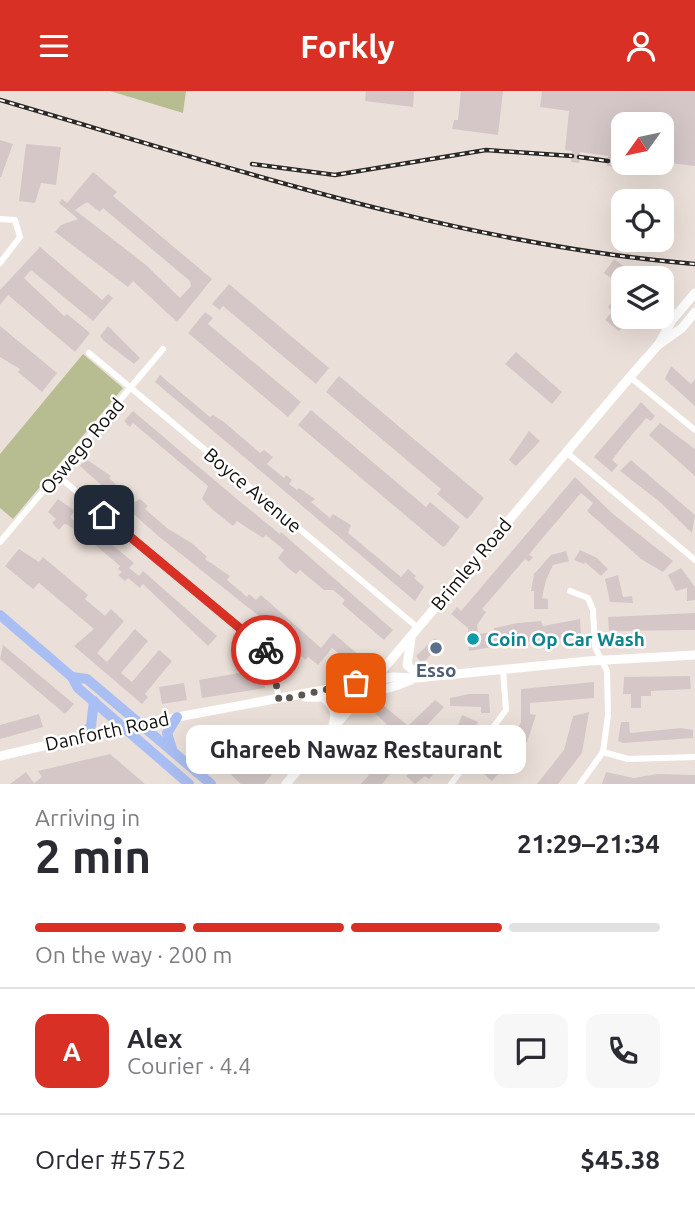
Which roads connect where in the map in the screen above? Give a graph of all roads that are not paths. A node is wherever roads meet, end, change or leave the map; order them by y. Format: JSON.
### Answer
{"nodes":[{"id":1,"x":0,"y":219,"type":"edge"},
{"id":2,"x":0,"y":263,"type":"edge"},
{"id":3,"x":695,"y":292,"type":"edge"},
{"id":4,"x":695,"y":312,"type":"edge"},
{"id":5,"x":658,"y":345,"type":"junction"},
{"id":6,"x":163,"y":349,"type":"dead end"},
{"id":7,"x":89,"y":353,"type":"dead end"},
{"id":8,"x":630,"y":377,"type":"junction"},
{"id":9,"x":131,"y":388,"type":"junction"},
{"id":10,"x":695,"y":430,"type":"edge"},
{"id":11,"x":566,"y":452,"type":"junction"},
{"id":12,"x":57,"y":475,"type":"junction"},
{"id":13,"x":0,"y":542,"type":"edge"},
{"id":14,"x":695,"y":560,"type":"edge"},
{"id":15,"x":570,"y":591,"type":"dead end"},
{"id":16,"x":0,"y":615,"type":"edge"},
{"id":17,"x":415,"y":630,"type":"junction"},
{"id":18,"x":695,"y":655,"type":"edge"},
{"id":19,"x":603,"y":661,"type":"junction"},
{"id":20,"x":503,"y":670,"type":"junction"},
{"id":21,"x":72,"y":677,"type":"junction"},
{"id":22,"x":419,"y":678,"type":"junction"},
{"id":23,"x":373,"y":681,"type":"junction"},
{"id":24,"x":365,"y":692,"type":"junction"},
{"id":25,"x":297,"y":697,"type":"junction"},
{"id":26,"x":324,"y":698,"type":"junction"},
{"id":27,"x":279,"y":700,"type":"junction"},
{"id":28,"x":94,"y":701,"type":"junction"},
{"id":29,"x":177,"y":717,"type":"junction"},
{"id":30,"x":140,"y":724,"type":"junction"},
{"id":31,"x":124,"y":727,"type":"junction"},
{"id":32,"x":332,"y":728,"type":"junction"},
{"id":33,"x":80,"y":736,"type":"junction"},
{"id":34,"x":173,"y":752,"type":"junction"},
{"id":35,"x":603,"y":752,"type":"junction"},
{"id":36,"x":0,"y":756,"type":"edge"},
{"id":37,"x":695,"y":757,"type":"edge"},
{"id":38,"x":189,"y":784,"type":"edge"},
{"id":39,"x":211,"y":784,"type":"edge"},
{"id":40,"x":286,"y":784,"type":"edge"},
{"id":41,"x":451,"y":784,"type":"edge"},
{"id":42,"x":580,"y":784,"type":"edge"}],
"edges":[{"from":1,"to":2,"type":"street"},
{"from":3,"to":5,"type":"main road","name":"Brimley Road"},
{"from":4,"to":5,"type":"main road","name":"Brimley Road"},
{"from":5,"to":8,"type":"main road","name":"Brimley Road"},
{"from":6,"to":9,"type":"street","name":"Oswego Road"},
{"from":7,"to":9,"type":"street","name":"Boyce Avenue"},
{"from":8,"to":10,"type":"street"},
{"from":8,"to":11,"type":"main road","name":"Brimley Road"},
{"from":9,"to":12,"type":"street","name":"Oswego Road"},
{"from":9,"to":17,"type":"street","name":"Boyce Avenue"},
{"from":11,"to":14,"type":"street"},
{"from":11,"to":17,"type":"main road","name":"Brimley Road"},
{"from":12,"to":13,"type":"street","name":"Oswego Road"},
{"from":12,"to":27,"type":"street"},
{"from":15,"to":19,"type":"street"},
{"from":16,"to":21,"type":"main road"},
{"from":17,"to":22,"type":"main road"},
{"from":17,"to":23,"type":"main road","name":"Brimley Road"},
{"from":18,"to":19,"type":"main road","name":"Danforth Road"},
{"from":19,"to":20,"type":"main road","name":"Danforth Road"},
{"from":19,"to":35,"type":"street"},
{"from":20,"to":22,"type":"main road","name":"Danforth Road"},
{"from":20,"to":41,"type":"street"},
{"from":21,"to":28,"type":"main road"},
{"from":21,"to":30,"type":"main road"},
{"from":22,"to":23,"type":"main road","name":"Danforth Road"},
{"from":22,"to":24,"type":"main road","name":"Danforth Road"},
{"from":23,"to":24,"type":"main road","name":"Brimley Road"},
{"from":23,"to":25,"type":"main road","name":"Danforth Road"},
{"from":24,"to":26,"type":"main road","name":"Danforth Road"},
{"from":24,"to":32,"type":"main road","name":"Brimley Road"},
{"from":25,"to":26,"type":"main road","name":"Danforth Road"},
{"from":25,"to":27,"type":"main road","name":"Danforth Road"},
{"from":26,"to":32,"type":"main road"},
{"from":27,"to":29,"type":"main road","name":"Danforth Road"},
{"from":28,"to":31,"type":"main road"},
{"from":28,"to":33,"type":"main road"},
{"from":29,"to":30,"type":"main road","name":"Danforth Road"},
{"from":29,"to":34,"type":"main road"},
{"from":30,"to":31,"type":"main road","name":"Danforth Road"},
{"from":30,"to":34,"type":"main road"},
{"from":31,"to":33,"type":"main road","name":"Danforth Road"},
{"from":31,"to":38,"type":"main road"},
{"from":32,"to":40,"type":"main road","name":"Brimley Road"},
{"from":33,"to":36,"type":"main road","name":"Danforth Road"},
{"from":34,"to":39,"type":"main road"},
{"from":35,"to":37,"type":"street"},
{"from":35,"to":42,"type":"street"}]}
